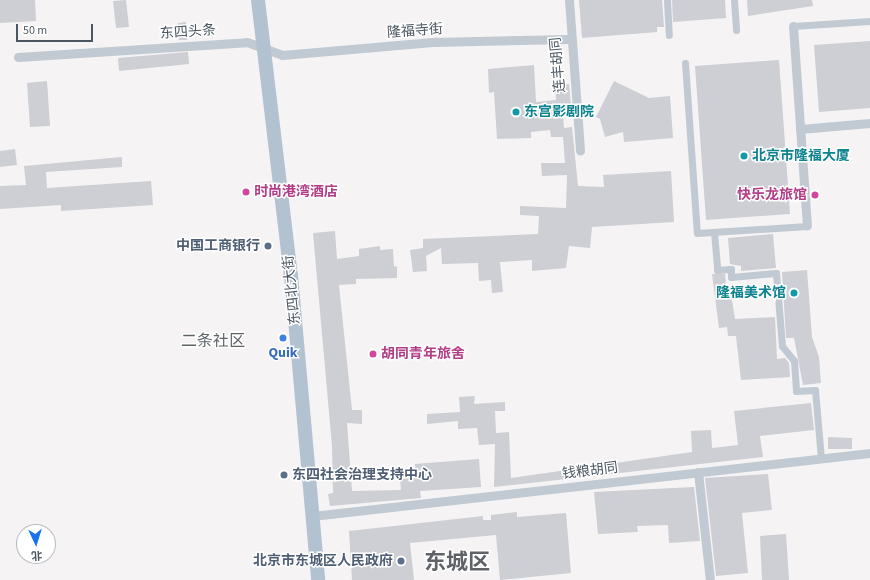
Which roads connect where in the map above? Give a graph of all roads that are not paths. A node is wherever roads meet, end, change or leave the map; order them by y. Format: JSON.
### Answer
{"nodes":[{"id":1,"x":258,"y":0,"type":"edge"},
{"id":2,"x":569,"y":0,"type":"edge"},
{"id":3,"x":667,"y":0,"type":"edge"},
{"id":4,"x":734,"y":0,"type":"edge"},
{"id":5,"x":870,"y":20,"type":"edge"},
{"id":6,"x":793,"y":26,"type":"joint"},
{"id":7,"x":736,"y":30,"type":"dead end"},
{"id":8,"x":669,"y":35,"type":"dead end"},
{"id":9,"x":569,"y":39,"type":"junction"},
{"id":10,"x":263,"y":48,"type":"junction"},
{"id":11,"x":18,"y":57,"type":"dead end"},
{"id":12,"x":685,"y":63,"type":"dead end"},
{"id":13,"x":870,"y":123,"type":"edge"},
{"id":14,"x":800,"y":129,"type":"junction"},
{"id":15,"x":580,"y":151,"type":"dead end"},
{"id":16,"x":807,"y":226,"type":"joint"},
{"id":17,"x":714,"y":232,"type":"junction"},
{"id":18,"x":870,"y":453,"type":"edge"},
{"id":19,"x":821,"y":458,"type":"junction"},
{"id":20,"x":698,"y":472,"type":"junction"},
{"id":21,"x":312,"y":516,"type":"junction"},
{"id":22,"x":318,"y":580,"type":"edge"},
{"id":23,"x":710,"y":580,"type":"edge"}],
"edges":[{"from":1,"to":10,"type":"main road","name":"东四北大街"},
{"from":2,"to":9,"type":"street","name":"连丰胡同"},
{"from":3,"to":8,"type":"street"},
{"from":4,"to":7,"type":"street"},
{"from":5,"to":6,"type":"street"},
{"from":6,"to":14,"type":"street"},
{"from":9,"to":10,"type":"street","name":"隆福寺街"},
{"from":9,"to":15,"type":"street","name":"连丰胡同"},
{"from":10,"to":11,"type":"street","name":"东四头条"},
{"from":10,"to":21,"type":"main road","name":"东四北大街"},
{"from":12,"to":17,"type":"street"},
{"from":13,"to":14,"type":"street"},
{"from":14,"to":16,"type":"street"},
{"from":16,"to":17,"type":"street"},
{"from":17,"to":19,"type":"street"},
{"from":18,"to":19,"type":"street","name":"钱粮胡同"},
{"from":19,"to":20,"type":"street","name":"钱粮胡同"},
{"from":20,"to":21,"type":"street","name":"钱粮胡同"},
{"from":20,"to":23,"type":"street"},
{"from":21,"to":22,"type":"main road","name":"东四北大街"}]}
